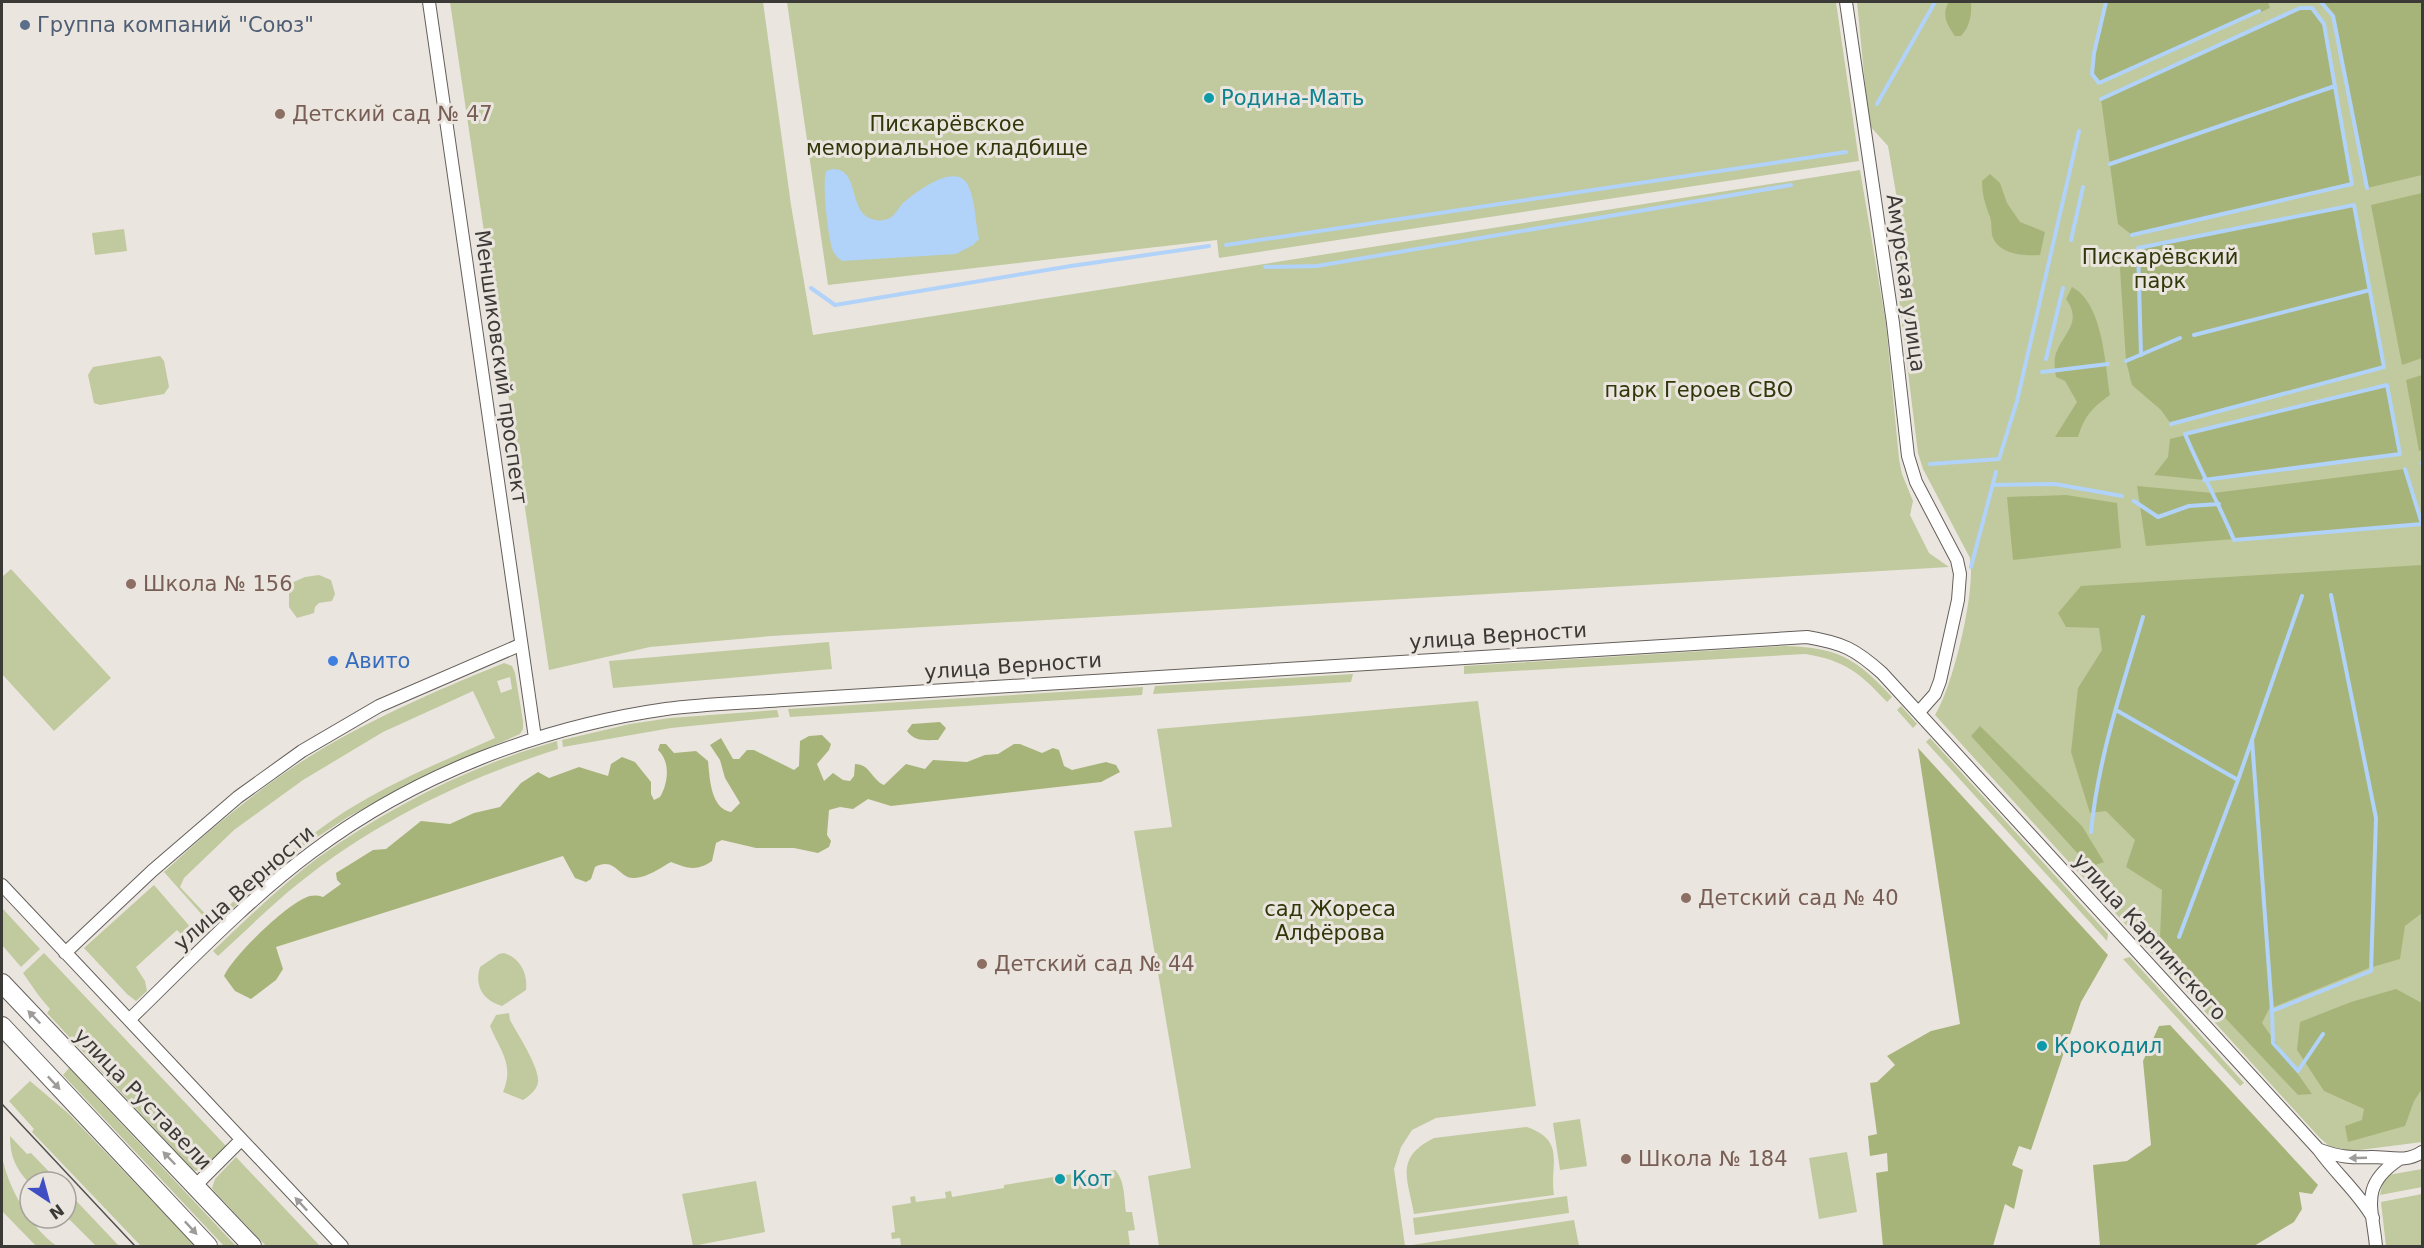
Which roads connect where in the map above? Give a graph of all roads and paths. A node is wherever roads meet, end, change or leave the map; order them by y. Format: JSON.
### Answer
{"nodes":[{"id":1,"x":429,"y":2,"type":"edge"},
{"id":2,"x":1846,"y":2,"type":"edge"},
{"id":3,"x":520,"y":645,"type":"junction"},
{"id":4,"x":1919,"y":712,"type":"junction"},
{"id":5,"x":535,"y":738,"type":"junction"},
{"id":6,"x":1953,"y":750,"type":"joint"},
{"id":7,"x":2,"y":885,"type":"edge"},
{"id":8,"x":65,"y":953,"type":"junction"},
{"id":9,"x":2,"y":983,"type":"edge"},
{"id":10,"x":129,"y":1020,"type":"junction"},
{"id":11,"x":2,"y":1026,"type":"edge"},
{"id":12,"x":241,"y":1140,"type":"junction"},
{"id":13,"x":2319,"y":1150,"type":"junction"},
{"id":14,"x":2420,"y":1156,"type":"edge"},
{"id":15,"x":2398,"y":1160,"type":"junction"},
{"id":16,"x":195,"y":1186,"type":"junction"},
{"id":17,"x":2373,"y":1218,"type":"junction"},
{"id":18,"x":208,"y":1246,"type":"edge"},
{"id":19,"x":252,"y":1246,"type":"edge"},
{"id":20,"x":342,"y":1246,"type":"edge"},
{"id":21,"x":2376,"y":1246,"type":"edge"}],
"edges":[{"from":1,"to":3,"type":"street","name":"Меншиковский проспект"},
{"from":2,"to":4,"type":"street","name":"Амурская улица"},
{"from":3,"to":5,"type":"street","name":"Меншиковский проспект"},
{"from":3,"to":8,"type":"street"},
{"from":4,"to":5,"type":"street","name":"улица Верности"},
{"from":4,"to":6,"type":"street","name":"улица Верности"},
{"from":5,"to":10,"type":"street","name":"улица Верности"},
{"from":6,"to":13,"type":"street","name":"улица Карпинского"},
{"from":7,"to":8,"type":"street"},
{"from":8,"to":10,"type":"street"},
{"from":16,"to":9,"type":"main road","name":"улица Руставели","one_way":true},
{"from":10,"to":12,"type":"street"},
{"from":11,"to":18,"type":"main road","one_way":true},
{"from":12,"to":16,"type":"street"},
{"from":20,"to":12,"type":"street","one_way":true},
{"from":15,"to":13,"type":"street","one_way":true},
{"from":13,"to":17,"type":"street","name":"улица Карпинского"},
{"from":14,"to":15,"type":"street"},
{"from":15,"to":17,"type":"street","name":"улица Карпинского"},
{"from":16,"to":19,"type":"main road","name":"улица Руставели"},
{"from":17,"to":21,"type":"street","name":"улица Карпинского"}]}
